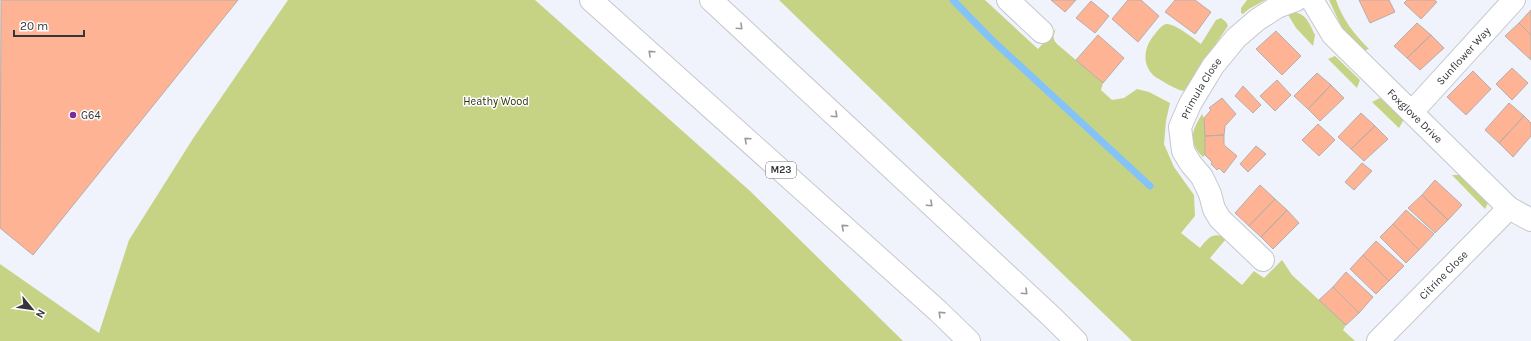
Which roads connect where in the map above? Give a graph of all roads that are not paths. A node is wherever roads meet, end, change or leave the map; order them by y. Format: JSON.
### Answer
{"nodes":[{"id":1,"x":591,"y":0,"type":"edge"},
{"id":2,"x":711,"y":0,"type":"edge"},
{"id":3,"x":1008,"y":0,"type":"edge"},
{"id":4,"x":1296,"y":0,"type":"edge"},
{"id":5,"x":1312,"y":0,"type":"edge"},
{"id":6,"x":1514,"y":0,"type":"edge"},
{"id":7,"x":1042,"y":32,"type":"dead end"},
{"id":8,"x":1412,"y":112,"type":"junction"},
{"id":9,"x":1509,"y":208,"type":"junction"},
{"id":10,"x":1531,"y":220,"type":"edge"},
{"id":11,"x":1263,"y":260,"type":"dead end"},
{"id":12,"x":969,"y":341,"type":"edge"},
{"id":13,"x":1076,"y":341,"type":"edge"},
{"id":14,"x":1378,"y":341,"type":"edge"}],
"edges":[{"from":12,"to":1,"type":"main road","number":"M23","one_way":true},
{"from":2,"to":13,"type":"main road","one_way":true},
{"from":3,"to":7,"type":"main road"},
{"from":4,"to":11,"type":"main road","name":"Primula Close"},
{"from":5,"to":8,"type":"main road","name":"Foxglove Drive"},
{"from":6,"to":8,"type":"main road","name":"Sunflower Way"},
{"from":8,"to":9,"type":"main road","name":"Foxglove Drive"},
{"from":9,"to":10,"type":"main road","name":"Foxglove Drive"},
{"from":9,"to":14,"type":"main road","name":"Citrine Close"}]}
